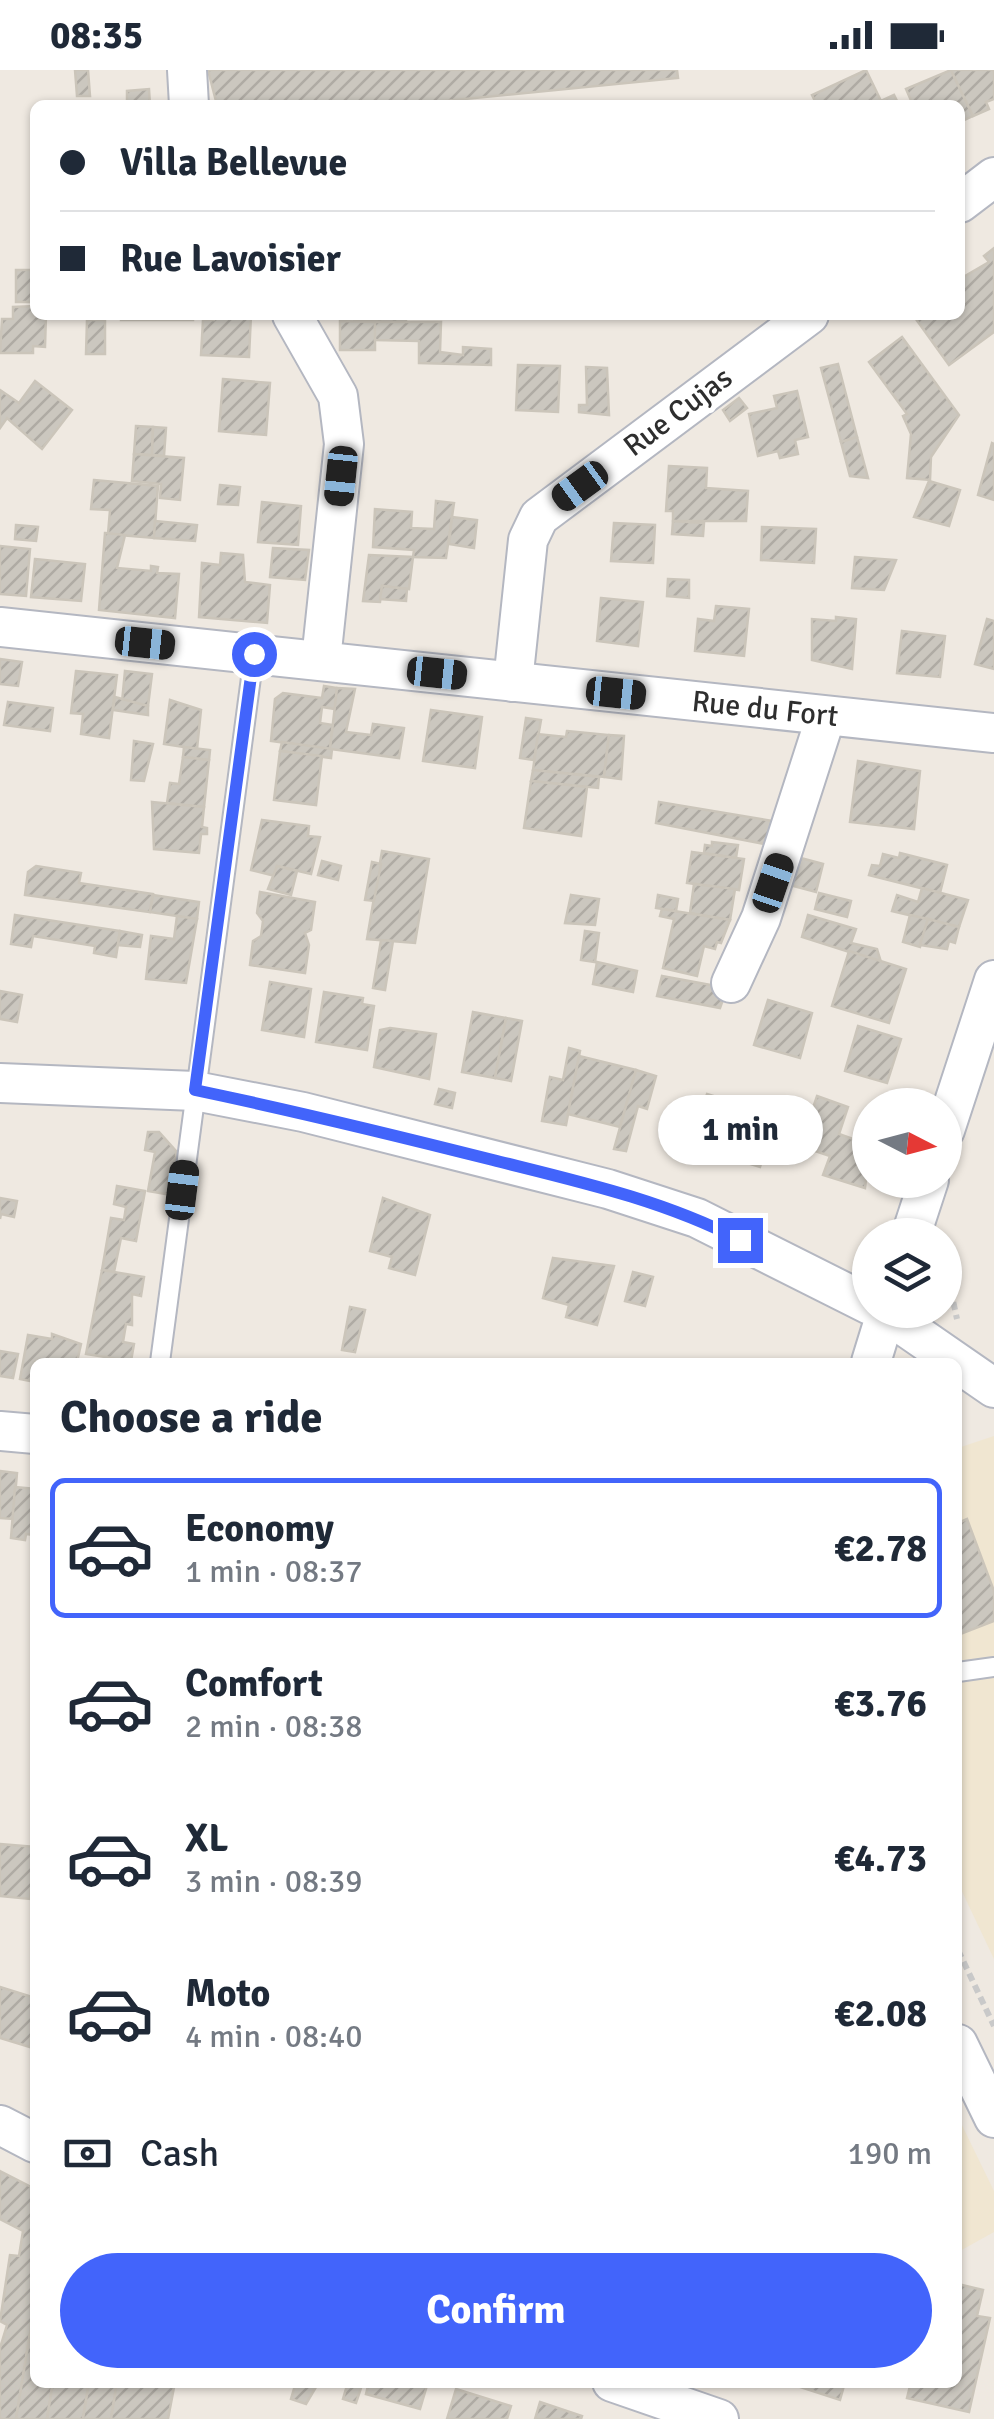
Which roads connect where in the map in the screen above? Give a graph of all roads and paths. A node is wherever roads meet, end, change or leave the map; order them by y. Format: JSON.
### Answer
{"nodes":[{"id":1,"x":186,"y":70,"type":"edge"},
{"id":2,"x":189,"y":100,"type":"edge"},
{"id":3,"x":994,"y":177,"type":"edge"},
{"id":4,"x":965,"y":199,"type":"edge"},
{"id":5,"x":295,"y":320,"type":"edge"},
{"id":6,"x":802,"y":320,"type":"edge"},
{"id":7,"x":0,"y":627,"type":"edge"},
{"id":8,"x":254,"y":654,"type":"junction"},
{"id":9,"x":321,"y":660,"type":"junction"},
{"id":10,"x":512,"y":682,"type":"junction"},
{"id":11,"x":826,"y":716,"type":"junction"},
{"id":12,"x":994,"y":733,"type":"edge"},
{"id":13,"x":994,"y":980,"type":"edge"},
{"id":14,"x":731,"y":983,"type":"dead end"},
{"id":15,"x":0,"y":1083,"type":"edge"},
{"id":16,"x":959,"y":1088,"type":"edge"},
{"id":17,"x":195,"y":1090,"type":"junction"},
{"id":18,"x":852,"y":1295,"type":"edge"},
{"id":19,"x":877,"y":1328,"type":"edge"},
{"id":20,"x":909,"y":1328,"type":"edge"},
{"id":21,"x":959,"y":1328,"type":"edge"},
{"id":22,"x":951,"y":1357,"type":"joint"},
{"id":23,"x":161,"y":1358,"type":"edge"},
{"id":24,"x":872,"y":1358,"type":"edge"},
{"id":25,"x":962,"y":1365,"type":"edge"},
{"id":26,"x":994,"y":1388,"type":"edge"},
{"id":27,"x":0,"y":1431,"type":"edge"},
{"id":28,"x":30,"y":1434,"type":"edge"},
{"id":29,"x":994,"y":1667,"type":"edge"},
{"id":30,"x":962,"y":1671,"type":"edge"},
{"id":31,"x":962,"y":1958,"type":"edge"},
{"id":32,"x":994,"y":2026,"type":"edge"},
{"id":33,"x":962,"y":2052,"type":"edge"},
{"id":34,"x":994,"y":2118,"type":"edge"},
{"id":35,"x":0,"y":2125,"type":"edge"},
{"id":36,"x":30,"y":2140,"type":"edge"},
{"id":37,"x":630,"y":2388,"type":"edge"},
{"id":38,"x":720,"y":2419,"type":"edge"}],
"edges":[{"from":1,"to":2,"type":"street"},
{"from":3,"to":4,"type":"street"},
{"from":5,"to":9,"type":"street"},
{"from":6,"to":10,"type":"street","name":"Rue Cujas"},
{"from":7,"to":8,"type":"street","name":"Rue du Fort"},
{"from":8,"to":9,"type":"street","name":"Rue du Fort"},
{"from":8,"to":17,"type":"lane"},
{"from":9,"to":10,"type":"street","name":"Rue du Fort"},
{"from":10,"to":11,"type":"street","name":"Rue du Fort"},
{"from":11,"to":12,"type":"street","name":"Rue du Fort"},
{"from":11,"to":14,"type":"street"},
{"from":13,"to":16,"type":"street"},
{"from":15,"to":17,"type":"street"},
{"from":17,"to":18,"type":"street"},
{"from":17,"to":23,"type":"lane"},
{"from":19,"to":24,"type":"street"},
{"from":20,"to":22,"type":"street"},
{"from":21,"to":22,"type":"path"},
{"from":25,"to":26,"type":"street"},
{"from":27,"to":28,"type":"street"},
{"from":29,"to":30,"type":"lane"},
{"from":31,"to":32,"type":"path"},
{"from":33,"to":34,"type":"street"},
{"from":35,"to":36,"type":"street"},
{"from":37,"to":38,"type":"street"}]}
